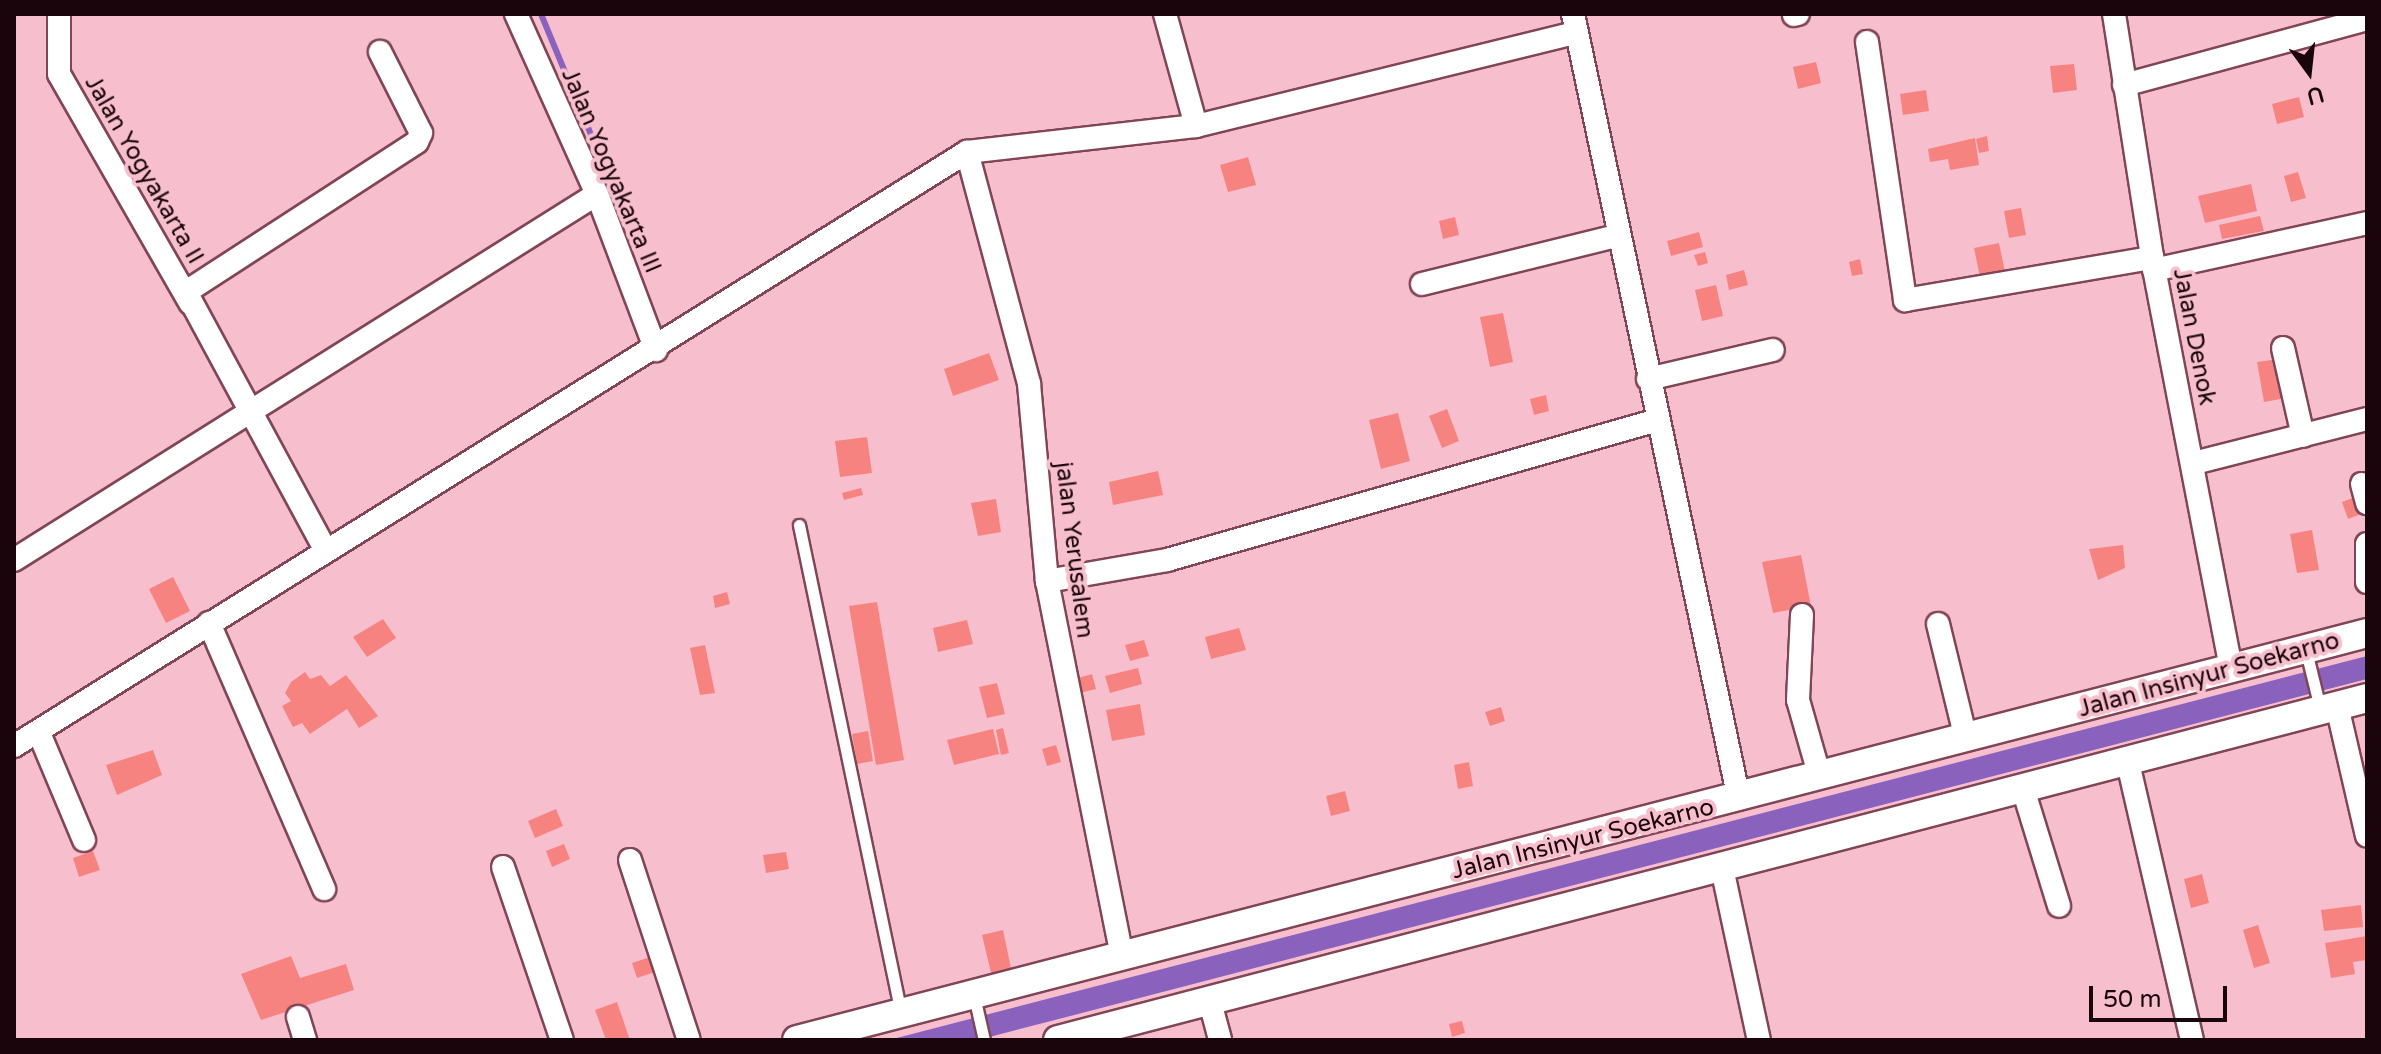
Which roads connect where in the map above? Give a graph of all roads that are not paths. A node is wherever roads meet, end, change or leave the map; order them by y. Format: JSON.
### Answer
{"nodes":[{"id":1,"x":59,"y":14,"type":"edge"},
{"id":2,"x":516,"y":14,"type":"edge"},
{"id":3,"x":1165,"y":14,"type":"edge"},
{"id":4,"x":2114,"y":14,"type":"edge"},
{"id":5,"x":2367,"y":19,"type":"edge"},
{"id":6,"x":1574,"y":23,"type":"edge"},
{"id":7,"x":1867,"y":42,"type":"dead end"},
{"id":8,"x":380,"y":52,"type":"dead end"},
{"id":9,"x":2124,"y":85,"type":"junction"},
{"id":10,"x":1196,"y":126,"type":"junction"},
{"id":11,"x":967,"y":152,"type":"junction"},
{"id":12,"x":597,"y":194,"type":"junction"},
{"id":13,"x":2367,"y":223,"type":"edge"},
{"id":14,"x":1616,"y":236,"type":"junction"},
{"id":15,"x":2153,"y":264,"type":"junction"},
{"id":16,"x":1422,"y":284,"type":"dead end"},
{"id":17,"x":190,"y":303,"type":"junction"},
{"id":18,"x":2283,"y":348,"type":"dead end"},
{"id":19,"x":656,"y":350,"type":"junction"},
{"id":20,"x":1773,"y":350,"type":"dead end"},
{"id":21,"x":1648,"y":379,"type":"junction"},
{"id":22,"x":246,"y":413,"type":"junction"},
{"id":23,"x":2367,"y":419,"type":"edge"},
{"id":24,"x":1654,"y":421,"type":"junction"},
{"id":25,"x":2303,"y":436,"type":"junction"},
{"id":26,"x":2194,"y":463,"type":"junction"},
{"id":27,"x":799,"y":525,"type":"dead end"},
{"id":28,"x":2367,"y":544,"type":"edge"},
{"id":29,"x":325,"y":549,"type":"junction"},
{"id":30,"x":14,"y":560,"type":"edge"},
{"id":31,"x":1047,"y":581,"type":"junction"},
{"id":32,"x":2367,"y":582,"type":"edge"},
{"id":33,"x":1802,"y":615,"type":"dead end"},
{"id":34,"x":209,"y":623,"type":"junction"},
{"id":35,"x":1938,"y":624,"type":"dead end"},
{"id":36,"x":2367,"y":633,"type":"edge"},
{"id":37,"x":2308,"y":661,"type":"junction"},
{"id":38,"x":2231,"y":669,"type":"junction"},
{"id":39,"x":2367,"y":698,"type":"edge"},
{"id":40,"x":2324,"y":703,"type":"junction"},
{"id":41,"x":39,"y":733,"type":"junction"},
{"id":42,"x":1966,"y":739,"type":"junction"},
{"id":43,"x":14,"y":746,"type":"edge"},
{"id":44,"x":2128,"y":763,"type":"junction"},
{"id":45,"x":1820,"y":777,"type":"junction"},
{"id":46,"x":2024,"y":792,"type":"junction"},
{"id":47,"x":1739,"y":799,"type":"junction"},
{"id":48,"x":2367,"y":836,"type":"edge"},
{"id":49,"x":84,"y":840,"type":"dead end"},
{"id":50,"x":630,"y":860,"type":"dead end"},
{"id":51,"x":503,"y":867,"type":"dead end"},
{"id":52,"x":1722,"y":868,"type":"junction"},
{"id":53,"x":324,"y":889,"type":"dead end"},
{"id":54,"x":2059,"y":906,"type":"dead end"},
{"id":55,"x":1122,"y":957,"type":"junction"},
{"id":56,"x":1210,"y":1002,"type":"junction"},
{"id":57,"x":976,"y":1006,"type":"junction"},
{"id":58,"x":901,"y":1014,"type":"junction"},
{"id":59,"x":298,"y":1017,"type":"dead end"},
{"id":60,"x":984,"y":1039,"type":"edge"},
{"id":61,"x":305,"y":1040,"type":"edge"},
{"id":62,"x":562,"y":1040,"type":"edge"},
{"id":63,"x":689,"y":1040,"type":"edge"},
{"id":64,"x":797,"y":1040,"type":"edge"},
{"id":65,"x":1058,"y":1040,"type":"edge"},
{"id":66,"x":1220,"y":1040,"type":"edge"},
{"id":67,"x":1759,"y":1040,"type":"edge"},
{"id":68,"x":2192,"y":1040,"type":"edge"}],
"edges":[{"from":1,"to":17,"type":"street","name":"Jalan Yogyakarta II"},
{"from":2,"to":12,"type":"street","name":"Jalan Yogyakarta III"},
{"from":3,"to":10,"type":"street"},
{"from":4,"to":9,"type":"street","name":"Jalan Denok"},
{"from":5,"to":9,"type":"street"},
{"from":6,"to":10,"type":"street"},
{"from":6,"to":14,"type":"street"},
{"from":7,"to":15,"type":"street"},
{"from":8,"to":17,"type":"street"},
{"from":9,"to":15,"type":"street","name":"Jalan Denok"},
{"from":10,"to":11,"type":"street"},
{"from":11,"to":19,"type":"street"},
{"from":11,"to":31,"type":"street","name":"jalan Yerusalem"},
{"from":12,"to":19,"type":"street","name":"Jalan Yogyakarta III"},
{"from":12,"to":22,"type":"street"},
{"from":13,"to":15,"type":"street"},
{"from":14,"to":16,"type":"street"},
{"from":14,"to":21,"type":"street"},
{"from":15,"to":26,"type":"street","name":"Jalan Denok"},
{"from":17,"to":22,"type":"street","name":"Jalan Yogyakarta II"},
{"from":18,"to":25,"type":"street"},
{"from":19,"to":29,"type":"street"},
{"from":20,"to":21,"type":"street"},
{"from":21,"to":24,"type":"street"},
{"from":22,"to":29,"type":"street","name":"Jalan Yogyakarta II"},
{"from":22,"to":30,"type":"street"},
{"from":23,"to":25,"type":"street"},
{"from":24,"to":31,"type":"street"},
{"from":24,"to":47,"type":"street"},
{"from":25,"to":26,"type":"street"},
{"from":26,"to":38,"type":"street","name":"Jalan Denok"},
{"from":27,"to":58,"type":"lane"},
{"from":28,"to":32,"type":"street"},
{"from":29,"to":34,"type":"street"},
{"from":31,"to":55,"type":"street","name":"jalan Yerusalem"},
{"from":33,"to":45,"type":"street"},
{"from":34,"to":41,"type":"street"},
{"from":34,"to":53,"type":"street"},
{"from":35,"to":42,"type":"street"},
{"from":36,"to":37,"type":"street","name":"Jalan Insinyur Soekarno"},
{"from":37,"to":38,"type":"street","name":"Jalan Insinyur Soekarno"},
{"from":37,"to":40,"type":"lane"},
{"from":38,"to":42,"type":"street","name":"Jalan Insinyur Soekarno"},
{"from":39,"to":40,"type":"street"},
{"from":40,"to":44,"type":"street"},
{"from":40,"to":48,"type":"street"},
{"from":41,"to":43,"type":"street"},
{"from":41,"to":49,"type":"street"},
{"from":42,"to":45,"type":"street","name":"Jalan Insinyur Soekarno"},
{"from":44,"to":46,"type":"street"},
{"from":44,"to":68,"type":"street"},
{"from":45,"to":47,"type":"street","name":"Jalan Insinyur Soekarno"},
{"from":46,"to":52,"type":"street"},
{"from":46,"to":54,"type":"street"},
{"from":47,"to":55,"type":"street","name":"Jalan Insinyur Soekarno"},
{"from":50,"to":63,"type":"street"},
{"from":51,"to":62,"type":"street"},
{"from":52,"to":56,"type":"street"},
{"from":52,"to":67,"type":"street"},
{"from":55,"to":57,"type":"street","name":"Jalan Insinyur Soekarno"},
{"from":56,"to":65,"type":"street"},
{"from":56,"to":66,"type":"street"},
{"from":57,"to":58,"type":"street","name":"Jalan Insinyur Soekarno"},
{"from":57,"to":60,"type":"lane"},
{"from":58,"to":64,"type":"street","name":"Jalan Insinyur Soekarno"},
{"from":59,"to":61,"type":"street"}]}
